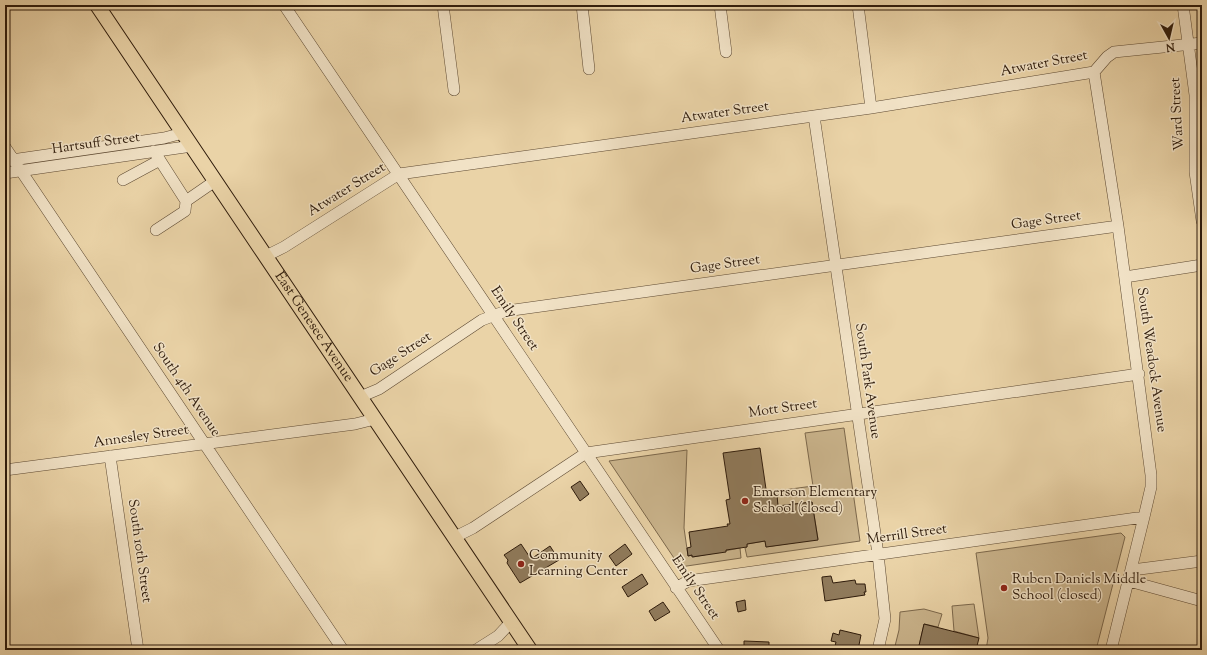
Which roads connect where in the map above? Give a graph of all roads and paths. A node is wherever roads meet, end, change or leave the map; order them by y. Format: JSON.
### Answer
{"nodes":[{"id":1,"x":97,"y":5,"type":"edge"},
{"id":2,"x":284,"y":5,"type":"edge"},
{"id":3,"x":444,"y":5,"type":"edge"},
{"id":4,"x":582,"y":5,"type":"edge"},
{"id":5,"x":720,"y":5,"type":"edge"},
{"id":6,"x":858,"y":5,"type":"edge"},
{"id":7,"x":1183,"y":5,"type":"edge"},
{"id":8,"x":1202,"y":42,"type":"edge"},
{"id":9,"x":1188,"y":44,"type":"junction"},
{"id":10,"x":726,"y":52,"type":"dead end"},
{"id":11,"x":589,"y":69,"type":"dead end"},
{"id":12,"x":1094,"y":72,"type":"junction"},
{"id":13,"x":454,"y":90,"type":"dead end"},
{"id":14,"x":871,"y":108,"type":"junction"},
{"id":15,"x":814,"y":116,"type":"junction"},
{"id":16,"x":183,"y":133,"type":"junction"},
{"id":17,"x":192,"y":146,"type":"junction"},
{"id":18,"x":5,"y":147,"type":"edge"},
{"id":19,"x":157,"y":155,"type":"junction"},
{"id":20,"x":9,"y":161,"type":"edge"},
{"id":21,"x":20,"y":171,"type":"junction"},
{"id":22,"x":5,"y":173,"type":"edge"},
{"id":23,"x":399,"y":174,"type":"junction"},
{"id":24,"x":123,"y":180,"type":"dead end"},
{"id":25,"x":215,"y":181,"type":"junction"},
{"id":26,"x":186,"y":201,"type":"junction"},
{"id":27,"x":1202,"y":221,"type":"edge"},
{"id":28,"x":1118,"y":226,"type":"junction"},
{"id":29,"x":156,"y":230,"type":"dead end"},
{"id":30,"x":266,"y":256,"type":"junction"},
{"id":31,"x":835,"y":265,"type":"junction"},
{"id":32,"x":1202,"y":265,"type":"edge"},
{"id":33,"x":1125,"y":277,"type":"junction"},
{"id":34,"x":493,"y":315,"type":"junction"},
{"id":35,"x":1138,"y":374,"type":"junction"},
{"id":36,"x":360,"y":397,"type":"junction"},
{"id":37,"x":857,"y":414,"type":"junction"},
{"id":38,"x":375,"y":419,"type":"junction"},
{"id":39,"x":204,"y":443,"type":"junction"},
{"id":40,"x":586,"y":453,"type":"junction"},
{"id":41,"x":110,"y":456,"type":"junction"},
{"id":42,"x":5,"y":470,"type":"edge"},
{"id":43,"x":1144,"y":517,"type":"junction"},
{"id":44,"x":455,"y":537,"type":"junction"},
{"id":45,"x":878,"y":554,"type":"junction"},
{"id":46,"x":1202,"y":561,"type":"edge"},
{"id":47,"x":1132,"y":570,"type":"junction"},
{"id":48,"x":1129,"y":581,"type":"junction"},
{"id":49,"x":676,"y":588,"type":"junction"},
{"id":50,"x":1202,"y":601,"type":"edge"},
{"id":51,"x":511,"y":622,"type":"junction"},
{"id":52,"x":138,"y":650,"type":"edge"},
{"id":53,"x":343,"y":650,"type":"edge"},
{"id":54,"x":476,"y":650,"type":"edge"},
{"id":55,"x":530,"y":650,"type":"edge"},
{"id":56,"x":719,"y":650,"type":"edge"},
{"id":57,"x":878,"y":650,"type":"edge"},
{"id":58,"x":1111,"y":650,"type":"edge"}],
"edges":[{"from":1,"to":16,"type":"main road","name":"East Genesee Avenue"},
{"from":2,"to":23,"type":"street","name":"Emily Street"},
{"from":3,"to":13,"type":"street"},
{"from":4,"to":11,"type":"street"},
{"from":5,"to":10,"type":"street"},
{"from":6,"to":14,"type":"street"},
{"from":7,"to":9,"type":"street","name":"Ward Street"},
{"from":8,"to":9,"type":"street","name":"Atwater Street"},
{"from":9,"to":12,"type":"street","name":"Atwater Street"},
{"from":9,"to":27,"type":"street","name":"Ward Street"},
{"from":12,"to":14,"type":"street","name":"Atwater Street"},
{"from":12,"to":28,"type":"street","name":"South Weadock Avenue"},
{"from":14,"to":15,"type":"street","name":"Atwater Street"},
{"from":15,"to":23,"type":"street","name":"Atwater Street"},
{"from":15,"to":31,"type":"street","name":"South Park Avenue"},
{"from":16,"to":17,"type":"main road","name":"East Genesee Avenue"},
{"from":16,"to":20,"type":"street","name":"Hartsuff Street"},
{"from":17,"to":19,"type":"street","name":"Hartsuff Street"},
{"from":17,"to":25,"type":"main road","name":"East Genesee Avenue"},
{"from":18,"to":20,"type":"street","name":"South 4th Avenue"},
{"from":19,"to":21,"type":"street","name":"Hartsuff Street"},
{"from":19,"to":24,"type":"street"},
{"from":19,"to":26,"type":"street"},
{"from":20,"to":21,"type":"street","name":"South 4th Avenue"},
{"from":21,"to":22,"type":"street","name":"Hartsuff Street"},
{"from":21,"to":39,"type":"street","name":"South 4th Avenue"},
{"from":23,"to":30,"type":"street","name":"Atwater Street"},
{"from":23,"to":34,"type":"street","name":"Emily Street"},
{"from":25,"to":26,"type":"street"},
{"from":25,"to":30,"type":"main road","name":"East Genesee Avenue"},
{"from":26,"to":29,"type":"street"},
{"from":28,"to":31,"type":"street","name":"Gage Street"},
{"from":28,"to":33,"type":"street","name":"South Weadock Avenue"},
{"from":30,"to":36,"type":"main road","name":"East Genesee Avenue"},
{"from":31,"to":34,"type":"street","name":"Gage Street"},
{"from":31,"to":37,"type":"street","name":"South Park Avenue"},
{"from":32,"to":33,"type":"street"},
{"from":33,"to":35,"type":"street","name":"South Weadock Avenue"},
{"from":34,"to":36,"type":"street","name":"Gage Street"},
{"from":34,"to":40,"type":"street","name":"Emily Street"},
{"from":35,"to":37,"type":"street","name":"Mott Street"},
{"from":35,"to":43,"type":"street","name":"South Weadock Avenue"},
{"from":36,"to":38,"type":"main road","name":"East Genesee Avenue"},
{"from":37,"to":40,"type":"street","name":"Mott Street"},
{"from":37,"to":45,"type":"street","name":"South Park Avenue"},
{"from":38,"to":39,"type":"street","name":"Annesley Street"},
{"from":38,"to":44,"type":"main road","name":"East Genesee Avenue"},
{"from":39,"to":41,"type":"street","name":"Annesley Street"},
{"from":39,"to":53,"type":"street","name":"South 4th Avenue"},
{"from":40,"to":44,"type":"street","name":"Mott Street"},
{"from":40,"to":49,"type":"street","name":"Emily Street"},
{"from":41,"to":42,"type":"street","name":"Annesley Street"},
{"from":41,"to":52,"type":"street","name":"South 10th Street"},
{"from":43,"to":45,"type":"street","name":"Merrill Street"},
{"from":43,"to":47,"type":"street","name":"South Weadock Avenue"},
{"from":44,"to":51,"type":"main road","name":"East Genesee Avenue"},
{"from":45,"to":49,"type":"street","name":"Merrill Street"},
{"from":45,"to":57,"type":"street","name":"South Park Avenue"},
{"from":46,"to":47,"type":"street"},
{"from":47,"to":48,"type":"street","name":"South Weadock Avenue"},
{"from":48,"to":50,"type":"street"},
{"from":48,"to":58,"type":"street","name":"South Weadock Avenue"},
{"from":49,"to":56,"type":"street","name":"Emily Street"},
{"from":51,"to":54,"type":"street"},
{"from":51,"to":55,"type":"main road","name":"East Genesee Avenue"}]}
